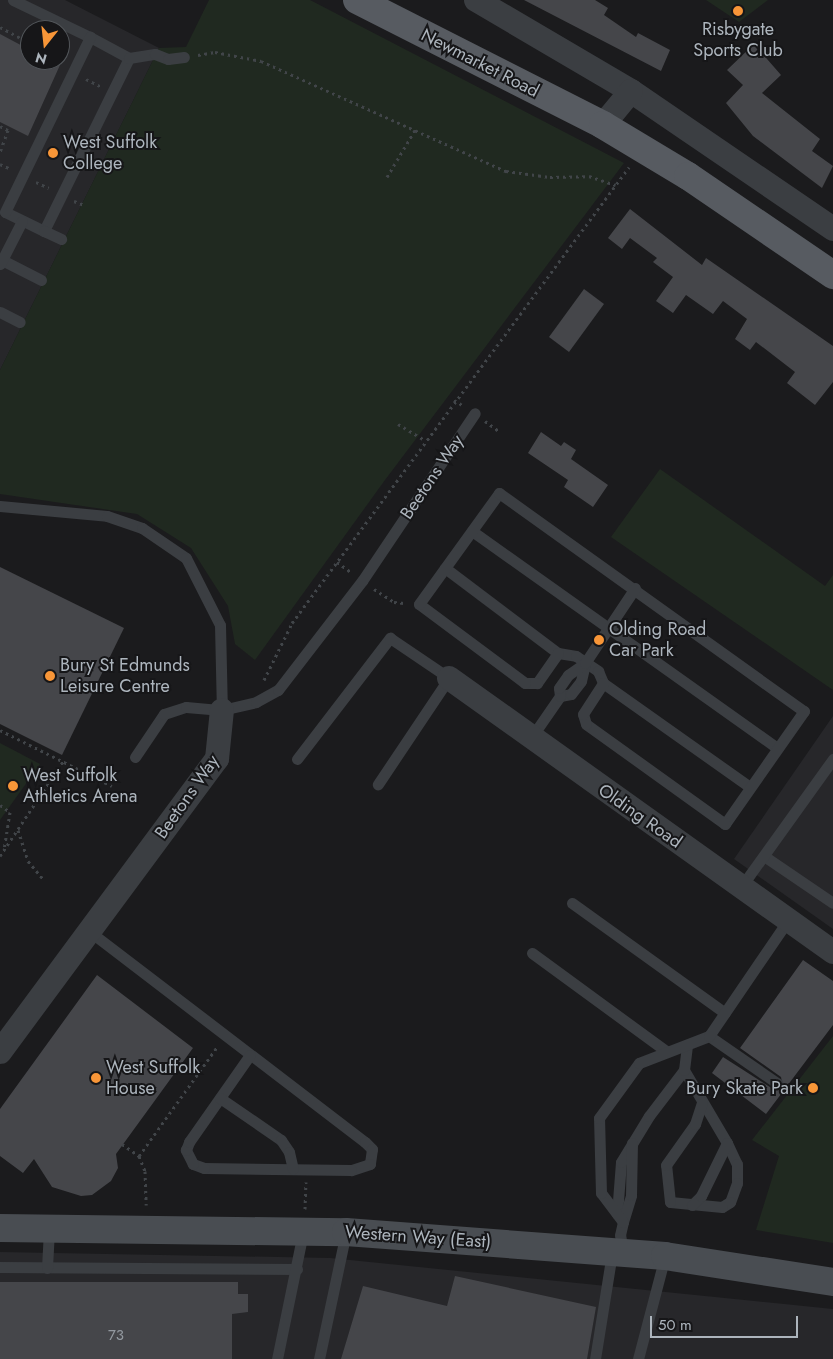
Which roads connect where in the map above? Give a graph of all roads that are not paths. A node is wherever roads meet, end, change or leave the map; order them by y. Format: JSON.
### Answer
{"nodes":[{"id":1,"x":13,"y":0,"type":"edge"},
{"id":2,"x":357,"y":0,"type":"edge"},
{"id":3,"x":476,"y":0,"type":"edge"},
{"id":4,"x":90,"y":37,"type":"junction"},
{"id":5,"x":184,"y":57,"type":"road end"},
{"id":6,"x":129,"y":58,"type":"junction"},
{"id":7,"x":631,"y":91,"type":"junction"},
{"id":8,"x":603,"y":125,"type":"junction"},
{"id":9,"x":3,"y":211,"type":"edge"},
{"id":10,"x":22,"y":221,"type":"junction"},
{"id":11,"x":833,"y":229,"type":"edge"},
{"id":12,"x":44,"y":231,"type":"junction"},
{"id":13,"x":61,"y":240,"type":"dead end"},
{"id":14,"x":1,"y":261,"type":"edge"},
{"id":15,"x":833,"y":275,"type":"edge"},
{"id":16,"x":41,"y":280,"type":"dead end"},
{"id":17,"x":0,"y":312,"type":"edge"},
{"id":18,"x":20,"y":322,"type":"dead end"},
{"id":19,"x":475,"y":413,"type":"dead end"},
{"id":20,"x":0,"y":506,"type":"edge"},
{"id":21,"x":472,"y":531,"type":"junction"},
{"id":22,"x":445,"y":568,"type":"junction"},
{"id":23,"x":635,"y":588,"type":"junction"},
{"id":24,"x":609,"y":628,"type":"junction"},
{"id":25,"x":558,"y":653,"type":"junction"},
{"id":26,"x":585,"y":663,"type":"junction"},
{"id":27,"x":449,"y":678,"type":"junction"},
{"id":28,"x":603,"y":683,"type":"junction"},
{"id":29,"x":222,"y":710,"type":"junction"},
{"id":30,"x":531,"y":738,"type":"junction"},
{"id":31,"x":777,"y":748,"type":"junction"},
{"id":32,"x":135,"y":757,"type":"dead end"},
{"id":33,"x":297,"y":759,"type":"dead end"},
{"id":34,"x":833,"y":759,"type":"edge"},
{"id":35,"x":378,"y":784,"type":"dead end"},
{"id":36,"x":750,"y":787,"type":"junction"},
{"id":37,"x":764,"y":856,"type":"junction"},
{"id":38,"x":741,"y":887,"type":"junction"},
{"id":39,"x":572,"y":903,"type":"dead end"},
{"id":40,"x":833,"y":903,"type":"edge"},
{"id":41,"x":788,"y":920,"type":"junction"},
{"id":42,"x":89,"y":931,"type":"junction"},
{"id":43,"x":833,"y":952,"type":"edge"},
{"id":44,"x":532,"y":953,"type":"dead end"},
{"id":45,"x":725,"y":1014,"type":"junction"},
{"id":46,"x":709,"y":1036,"type":"junction"},
{"id":47,"x":687,"y":1046,"type":"junction"},
{"id":48,"x":666,"y":1051,"type":"junction"},
{"id":49,"x":0,"y":1052,"type":"edge"},
{"id":50,"x":250,"y":1055,"type":"junction"},
{"id":51,"x":684,"y":1070,"type":"junction"},
{"id":52,"x":777,"y":1083,"type":"dead end"},
{"id":53,"x":220,"y":1098,"type":"junction"},
{"id":54,"x":702,"y":1102,"type":"junction"},
{"id":55,"x":728,"y":1143,"type":"junction"},
{"id":56,"x":293,"y":1169,"type":"junction"},
{"id":57,"x":692,"y":1205,"type":"junction"},
{"id":58,"x":620,"y":1218,"type":"junction"},
{"id":59,"x":304,"y":1220,"type":"junction"},
{"id":60,"x":0,"y":1228,"type":"edge"},
{"id":61,"x":49,"y":1229,"type":"junction"},
{"id":62,"x":346,"y":1232,"type":"junction"},
{"id":63,"x":617,"y":1253,"type":"junction"},
{"id":64,"x":665,"y":1256,"type":"junction"},
{"id":65,"x":0,"y":1267,"type":"edge"},
{"id":66,"x":48,"y":1268,"type":"junction"},
{"id":67,"x":297,"y":1269,"type":"junction"},
{"id":68,"x":833,"y":1282,"type":"edge"},
{"id":69,"x":277,"y":1359,"type":"edge"},
{"id":70,"x":319,"y":1359,"type":"edge"},
{"id":71,"x":595,"y":1359,"type":"edge"},
{"id":72,"x":638,"y":1359,"type":"edge"}],
"edges":[{"from":1,"to":4,"type":"lane"},
{"from":2,"to":8,"type":"main road","name":"Newmarket Road"},
{"from":3,"to":7,"type":"street"},
{"from":4,"to":6,"type":"lane"},
{"from":4,"to":9,"type":"lane"},
{"from":5,"to":6,"type":"lane"},
{"from":6,"to":12,"type":"lane"},
{"from":7,"to":8,"type":"street"},
{"from":7,"to":11,"type":"street"},
{"from":8,"to":15,"type":"main road","name":"Newmarket Road"},
{"from":9,"to":10,"type":"lane"},
{"from":10,"to":12,"type":"lane"},
{"from":10,"to":14,"type":"lane"},
{"from":12,"to":13,"type":"lane"},
{"from":14,"to":16,"type":"lane"},
{"from":17,"to":18,"type":"lane"},
{"from":19,"to":29,"type":"lane","name":"Beetons Way"},
{"from":20,"to":29,"type":"lane"},
{"from":21,"to":22,"type":"lane"},
{"from":21,"to":23,"type":"lane"},
{"from":21,"to":24,"type":"lane"},
{"from":22,"to":25,"type":"lane"},
{"from":22,"to":25,"type":"lane"},
{"from":23,"to":24,"type":"lane"},
{"from":23,"to":31,"type":"lane"},
{"from":24,"to":26,"type":"lane"},
{"from":24,"to":31,"type":"lane"},
{"from":25,"to":26,"type":"lane"},
{"from":26,"to":28,"type":"lane"},
{"from":26,"to":30,"type":"lane"},
{"from":27,"to":30,"type":"street","name":"Olding Road"},
{"from":27,"to":33,"type":"lane"},
{"from":27,"to":35,"type":"lane"},
{"from":28,"to":36,"type":"lane"},
{"from":28,"to":36,"type":"lane"},
{"from":29,"to":32,"type":"lane"},
{"from":29,"to":42,"type":"street","name":"Beetons Way"},
{"from":30,"to":38,"type":"street","name":"Olding Road"},
{"from":31,"to":36,"type":"lane"},
{"from":34,"to":37,"type":"lane"},
{"from":37,"to":38,"type":"lane"},
{"from":37,"to":40,"type":"lane"},
{"from":38,"to":41,"type":"street","name":"Olding Road"},
{"from":39,"to":45,"type":"lane"},
{"from":41,"to":43,"type":"street","name":"Olding Road"},
{"from":41,"to":45,"type":"lane"},
{"from":42,"to":49,"type":"street","name":"Beetons Way"},
{"from":42,"to":50,"type":"lane"},
{"from":44,"to":48,"type":"lane"},
{"from":45,"to":46,"type":"lane"},
{"from":46,"to":47,"type":"lane"},
{"from":46,"to":52,"type":"lane"},
{"from":47,"to":48,"type":"lane"},
{"from":47,"to":51,"type":"lane"},
{"from":48,"to":58,"type":"lane"},
{"from":50,"to":53,"type":"lane"},
{"from":50,"to":56,"type":"lane"},
{"from":51,"to":54,"type":"lane"},
{"from":51,"to":58,"type":"lane"},
{"from":53,"to":56,"type":"lane"},
{"from":53,"to":56,"type":"lane"},
{"from":54,"to":55,"type":"lane"},
{"from":54,"to":57,"type":"lane"},
{"from":55,"to":57,"type":"lane"},
{"from":55,"to":57,"type":"lane"},
{"from":58,"to":63,"type":"lane"},
{"from":59,"to":61,"type":"street","name":"Western Way (East)"},
{"from":59,"to":62,"type":"street","name":"Western Way (East)"},
{"from":59,"to":67,"type":"lane"},
{"from":60,"to":61,"type":"street","name":"Western Way (East)"},
{"from":61,"to":66,"type":"lane"},
{"from":62,"to":63,"type":"street","name":"Western Way (East)"},
{"from":62,"to":70,"type":"lane"},
{"from":63,"to":64,"type":"street","name":"Western Way (East)"},
{"from":63,"to":71,"type":"lane"},
{"from":64,"to":68,"type":"street","name":"Western Way (East)"},
{"from":64,"to":72,"type":"lane"},
{"from":65,"to":66,"type":"lane"},
{"from":66,"to":67,"type":"lane"},
{"from":67,"to":69,"type":"lane"}]}
